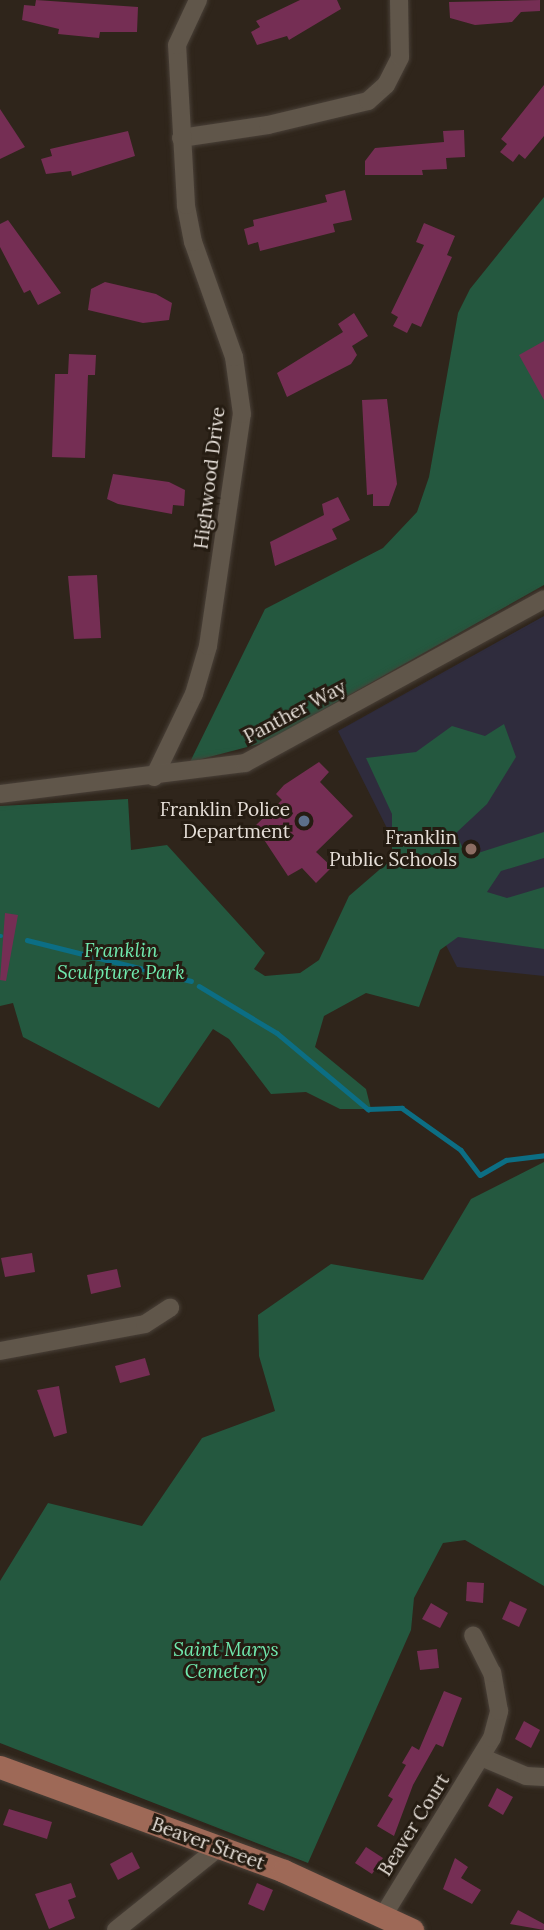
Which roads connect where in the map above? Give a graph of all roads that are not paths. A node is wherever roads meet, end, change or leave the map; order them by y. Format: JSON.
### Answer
{"nodes":[{"id":1,"x":198,"y":0,"type":"edge"},
{"id":2,"x":399,"y":0,"type":"edge"},
{"id":3,"x":181,"y":138,"type":"junction"},
{"id":4,"x":544,"y":599,"type":"edge"},
{"id":5,"x":154,"y":777,"type":"junction"},
{"id":6,"x":0,"y":794,"type":"edge"},
{"id":7,"x":170,"y":1308,"type":"dead end"},
{"id":8,"x":0,"y":1351,"type":"edge"},
{"id":9,"x":473,"y":1635,"type":"dead end"},
{"id":10,"x":481,"y":1757,"type":"junction"},
{"id":11,"x":0,"y":1767,"type":"edge"},
{"id":12,"x":544,"y":1777,"type":"edge"},
{"id":13,"x":218,"y":1848,"type":"junction"},
{"id":14,"x":383,"y":1916,"type":"junction"},
{"id":15,"x":116,"y":1930,"type":"edge"},
{"id":16,"x":412,"y":1930,"type":"edge"}],
"edges":[{"from":1,"to":3,"type":"street","name":"Highwood Drive"},
{"from":2,"to":3,"type":"street"},
{"from":3,"to":5,"type":"street","name":"Highwood Drive"},
{"from":4,"to":5,"type":"street","name":"Panther Way"},
{"from":5,"to":6,"type":"street","name":"Panther Way"},
{"from":7,"to":8,"type":"street"},
{"from":9,"to":10,"type":"street","name":"Beaver Court"},
{"from":10,"to":12,"type":"street"},
{"from":10,"to":14,"type":"street","name":"Beaver Court"},
{"from":11,"to":13,"type":"main road","name":"Beaver Street"},
{"from":13,"to":14,"type":"main road","name":"Beaver Street"},
{"from":13,"to":15,"type":"street"},
{"from":14,"to":16,"type":"main road","name":"Beaver Street"}]}
